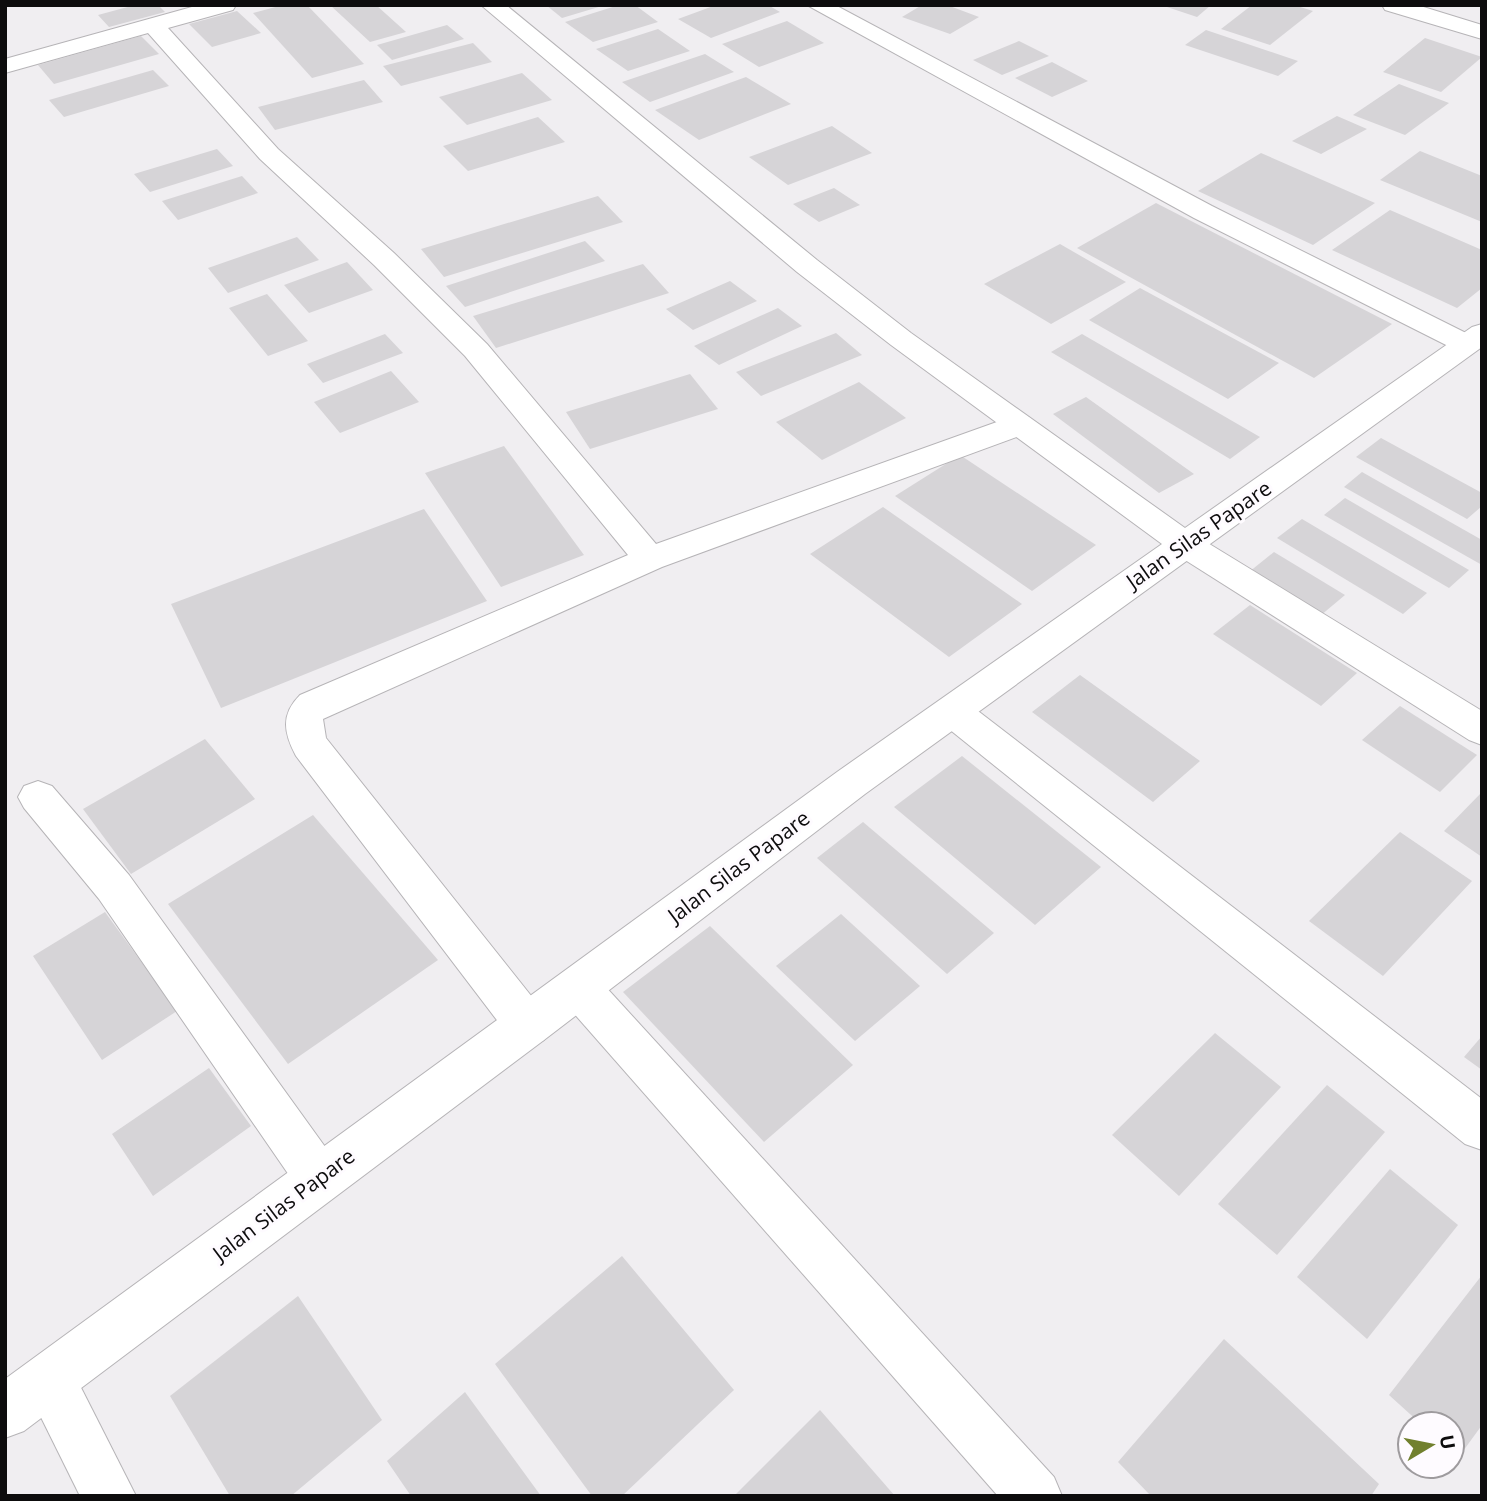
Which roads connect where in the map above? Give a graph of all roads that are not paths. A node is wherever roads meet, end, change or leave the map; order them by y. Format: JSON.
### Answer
{"nodes":[{"id":1,"x":225,"y":5,"type":"edge"},
{"id":2,"x":492,"y":5,"type":"edge"},
{"id":3,"x":818,"y":5,"type":"edge"},
{"id":4,"x":1393,"y":5,"type":"edge"},
{"id":5,"x":192,"y":9,"type":"edge"},
{"id":6,"x":153,"y":25,"type":"junction"},
{"id":7,"x":1482,"y":32,"type":"edge"},
{"id":8,"x":5,"y":66,"type":"edge"},
{"id":9,"x":1474,"y":339,"type":"edge"},
{"id":10,"x":1019,"y":425,"type":"junction"},
{"id":11,"x":1185,"y":545,"type":"junction"},
{"id":12,"x":650,"y":559,"type":"junction"},
{"id":13,"x":952,"y":711,"type":"junction"},
{"id":14,"x":1482,"y":730,"type":"edge"},
{"id":15,"x":38,"y":797,"type":"dead end"},
{"id":16,"x":578,"y":987,"type":"junction"},
{"id":17,"x":528,"y":1026,"type":"junction"},
{"id":18,"x":1482,"y":1128,"type":"edge"},
{"id":19,"x":319,"y":1178,"type":"junction"},
{"id":20,"x":49,"y":1381,"type":"junction"},
{"id":21,"x":5,"y":1412,"type":"edge"},
{"id":22,"x":109,"y":1496,"type":"edge"},
{"id":23,"x":1035,"y":1496,"type":"edge"}],
"edges":[{"from":1,"to":5,"type":"street"},
{"from":2,"to":10,"type":"street"},
{"from":3,"to":9,"type":"street"},
{"from":4,"to":7,"type":"street"},
{"from":5,"to":6,"type":"street"},
{"from":6,"to":8,"type":"street"},
{"from":6,"to":12,"type":"street"},
{"from":9,"to":11,"type":"street","name":"Jalan Silas Papare"},
{"from":10,"to":11,"type":"street"},
{"from":10,"to":12,"type":"street"},
{"from":11,"to":13,"type":"street","name":"Jalan Silas Papare"},
{"from":11,"to":14,"type":"street"},
{"from":12,"to":17,"type":"street"},
{"from":13,"to":16,"type":"street","name":"Jalan Silas Papare"},
{"from":13,"to":18,"type":"street"},
{"from":15,"to":19,"type":"street"},
{"from":16,"to":17,"type":"street","name":"Jalan Silas Papare"},
{"from":16,"to":23,"type":"street"},
{"from":17,"to":19,"type":"street","name":"Jalan Silas Papare"},
{"from":19,"to":20,"type":"street","name":"Jalan Silas Papare"},
{"from":20,"to":21,"type":"street","name":"Jalan Silas Papare"},
{"from":20,"to":22,"type":"street"}]}
